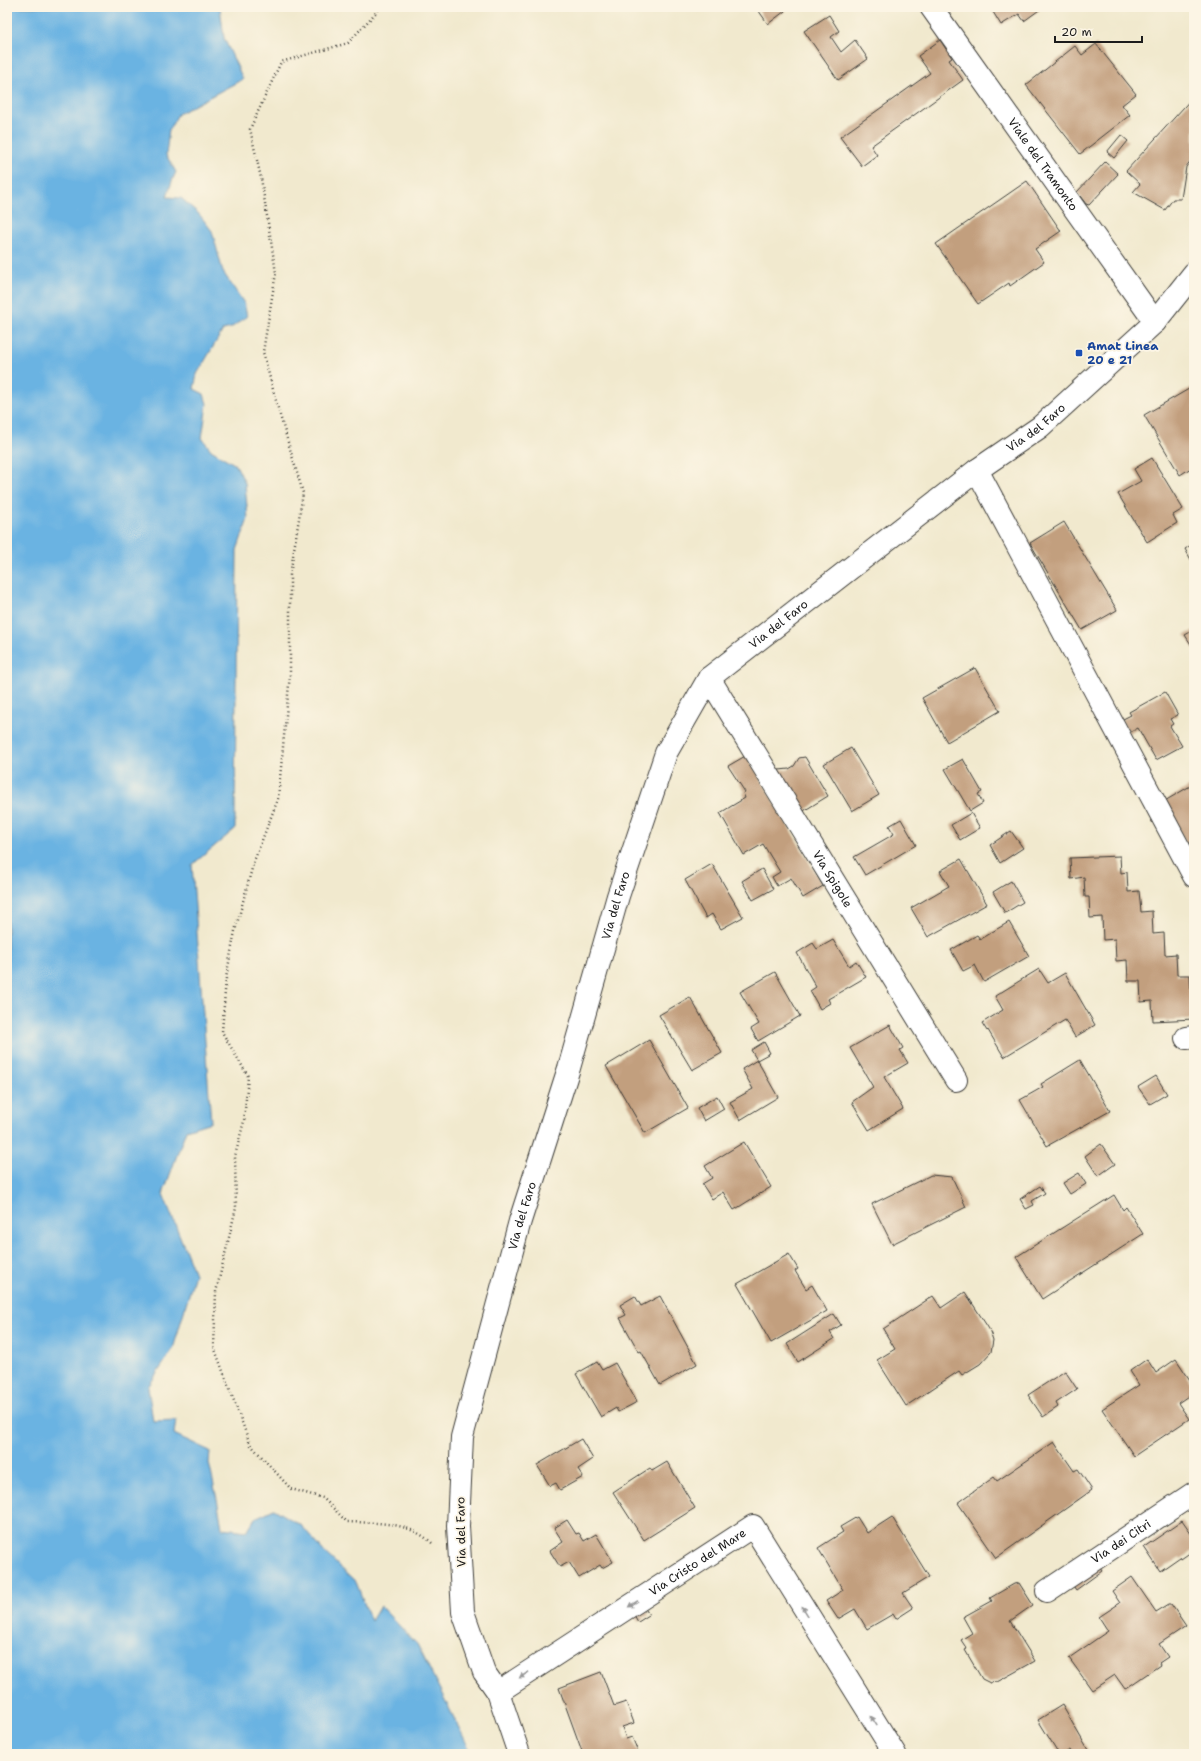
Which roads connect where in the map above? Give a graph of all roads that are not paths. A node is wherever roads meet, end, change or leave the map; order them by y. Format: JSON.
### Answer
{"nodes":[{"id":1,"x":931,"y":7,"type":"edge"},
{"id":2,"x":1194,"y":273,"type":"edge"},
{"id":3,"x":1155,"y":322,"type":"junction"},
{"id":4,"x":977,"y":470,"type":"junction"},
{"id":5,"x":709,"y":678,"type":"junction"},
{"id":6,"x":1194,"y":876,"type":"edge"},
{"id":7,"x":956,"y":1080,"type":"dead end"},
{"id":8,"x":1194,"y":1492,"type":"edge"},
{"id":9,"x":1048,"y":1591,"type":"dead end"},
{"id":10,"x":498,"y":1692,"type":"junction"},
{"id":11,"x":519,"y":1754,"type":"edge"},
{"id":12,"x":895,"y":1754,"type":"edge"}],
"edges":[{"from":1,"to":3,"type":"street","name":"Viale del Tramonto"},
{"from":2,"to":3,"type":"street","name":"Via del Faro"},
{"from":3,"to":4,"type":"street","name":"Via del Faro"},
{"from":4,"to":5,"type":"street","name":"Via del Faro"},
{"from":4,"to":6,"type":"street"},
{"from":5,"to":7,"type":"street","name":"Via Spigole"},
{"from":5,"to":10,"type":"street","name":"Via del Faro"},
{"from":8,"to":9,"type":"street","name":"Via dei Citri"},
{"from":10,"to":11,"type":"street","name":"Via del Faro"},
{"from":12,"to":10,"type":"street","name":"Via Cristo del Mare","one_way":true}]}
